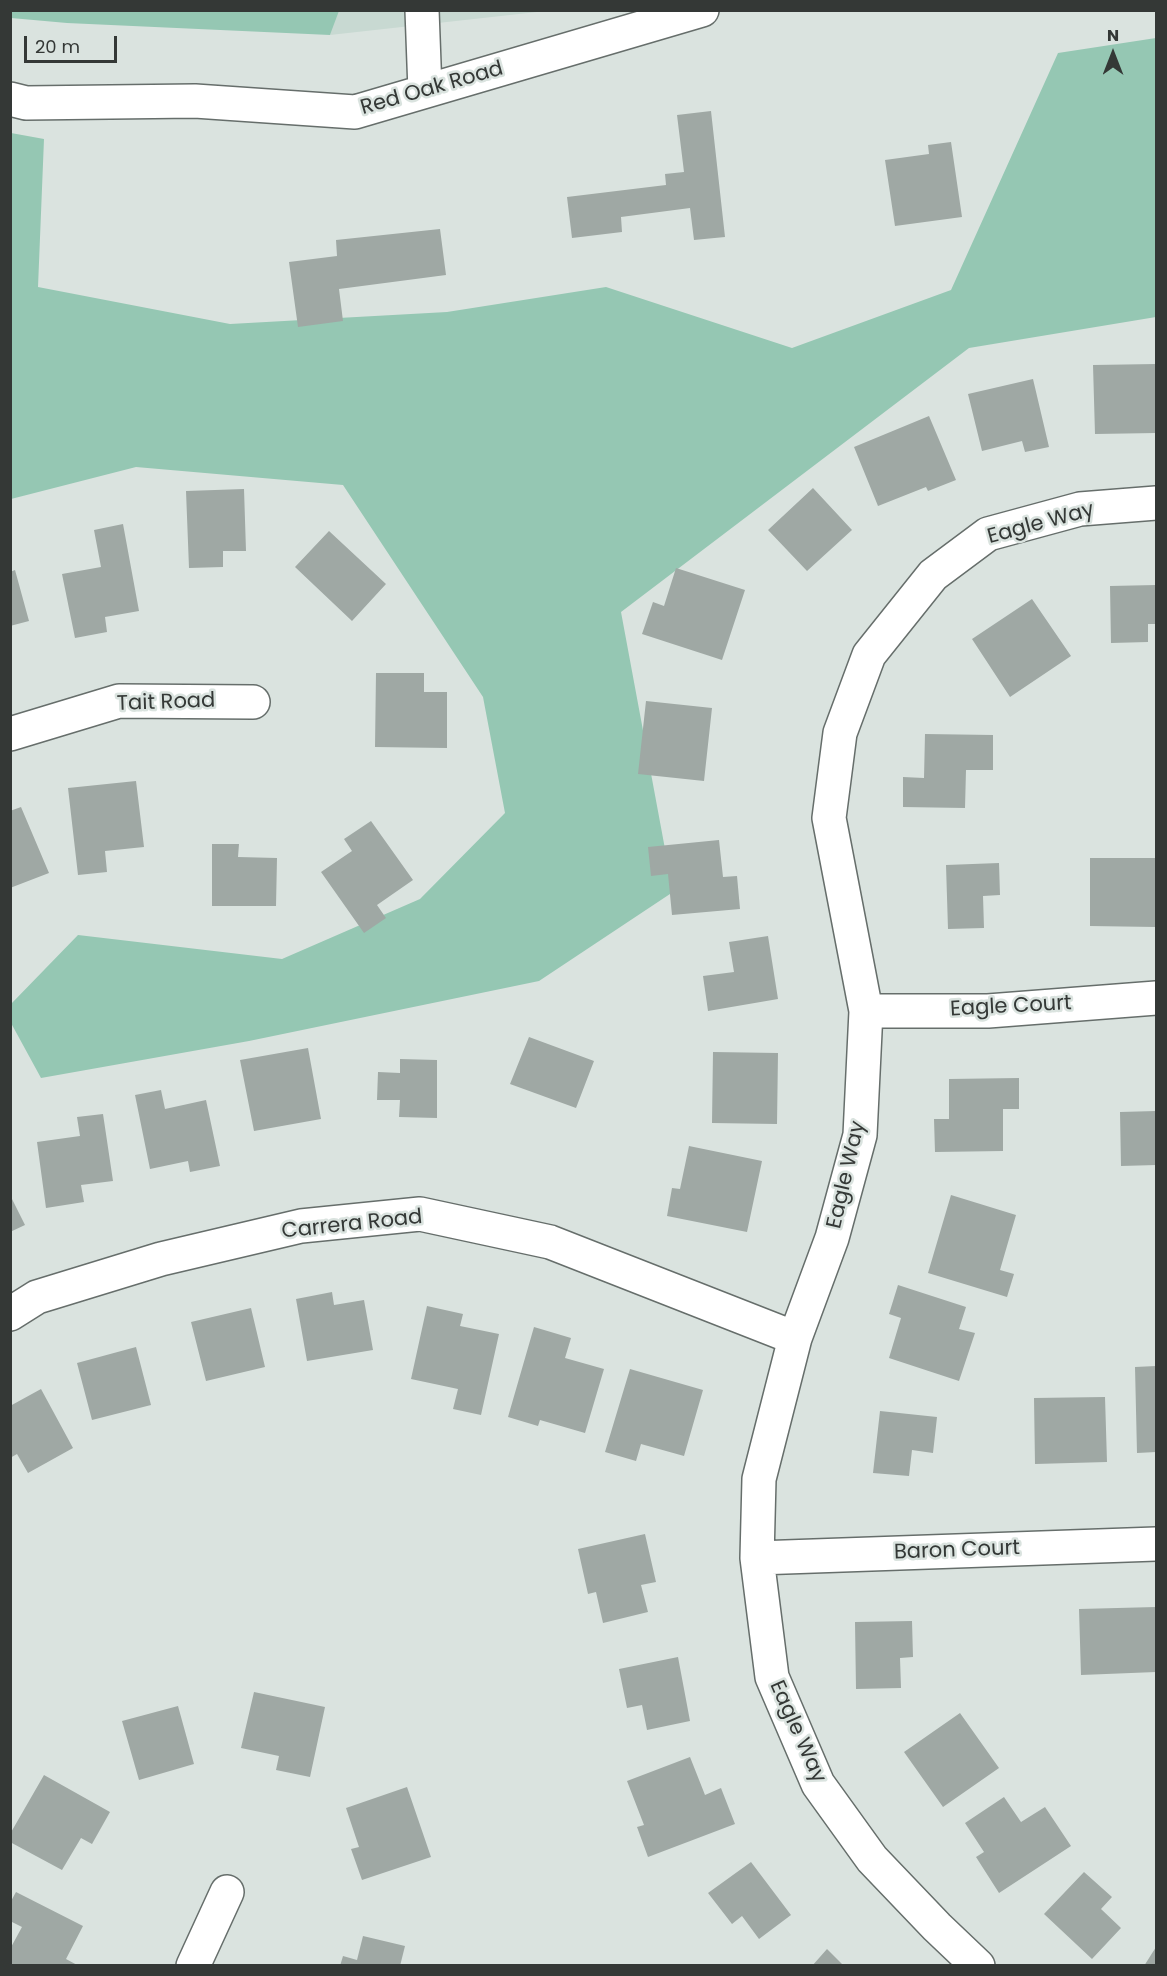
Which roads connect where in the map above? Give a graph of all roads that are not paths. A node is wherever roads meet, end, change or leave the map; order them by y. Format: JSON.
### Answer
{"nodes":[{"id":1,"x":422,"y":10,"type":"edge"},
{"id":2,"x":702,"y":10,"type":"edge"},
{"id":3,"x":425,"y":91,"type":"junction"},
{"id":4,"x":10,"y":99,"type":"edge"},
{"id":5,"x":1156,"y":503,"type":"edge"},
{"id":6,"x":253,"y":702,"type":"dead end"},
{"id":7,"x":10,"y":734,"type":"edge"},
{"id":8,"x":1156,"y":998,"type":"edge"},
{"id":9,"x":866,"y":1011,"type":"junction"},
{"id":10,"x":10,"y":1314,"type":"edge"},
{"id":11,"x":795,"y":1338,"type":"junction"},
{"id":12,"x":1156,"y":1544,"type":"edge"},
{"id":13,"x":757,"y":1558,"type":"junction"},
{"id":14,"x":227,"y":1892,"type":"dead end"},
{"id":15,"x":193,"y":1965,"type":"edge"},
{"id":16,"x":978,"y":1965,"type":"edge"}],
"edges":[{"from":1,"to":3,"type":"street"},
{"from":2,"to":3,"type":"street","name":"Red Oak Road"},
{"from":3,"to":4,"type":"street","name":"Red Oak Road"},
{"from":5,"to":9,"type":"street","name":"Eagle Way"},
{"from":6,"to":7,"type":"street","name":"Tait Road"},
{"from":8,"to":9,"type":"street","name":"Eagle Court"},
{"from":9,"to":11,"type":"street","name":"Eagle Way"},
{"from":10,"to":11,"type":"street","name":"Carrera Road"},
{"from":11,"to":13,"type":"street","name":"Eagle Way"},
{"from":12,"to":13,"type":"street","name":"Baron Court"},
{"from":13,"to":16,"type":"street","name":"Eagle Way"},
{"from":14,"to":15,"type":"street"}]}
